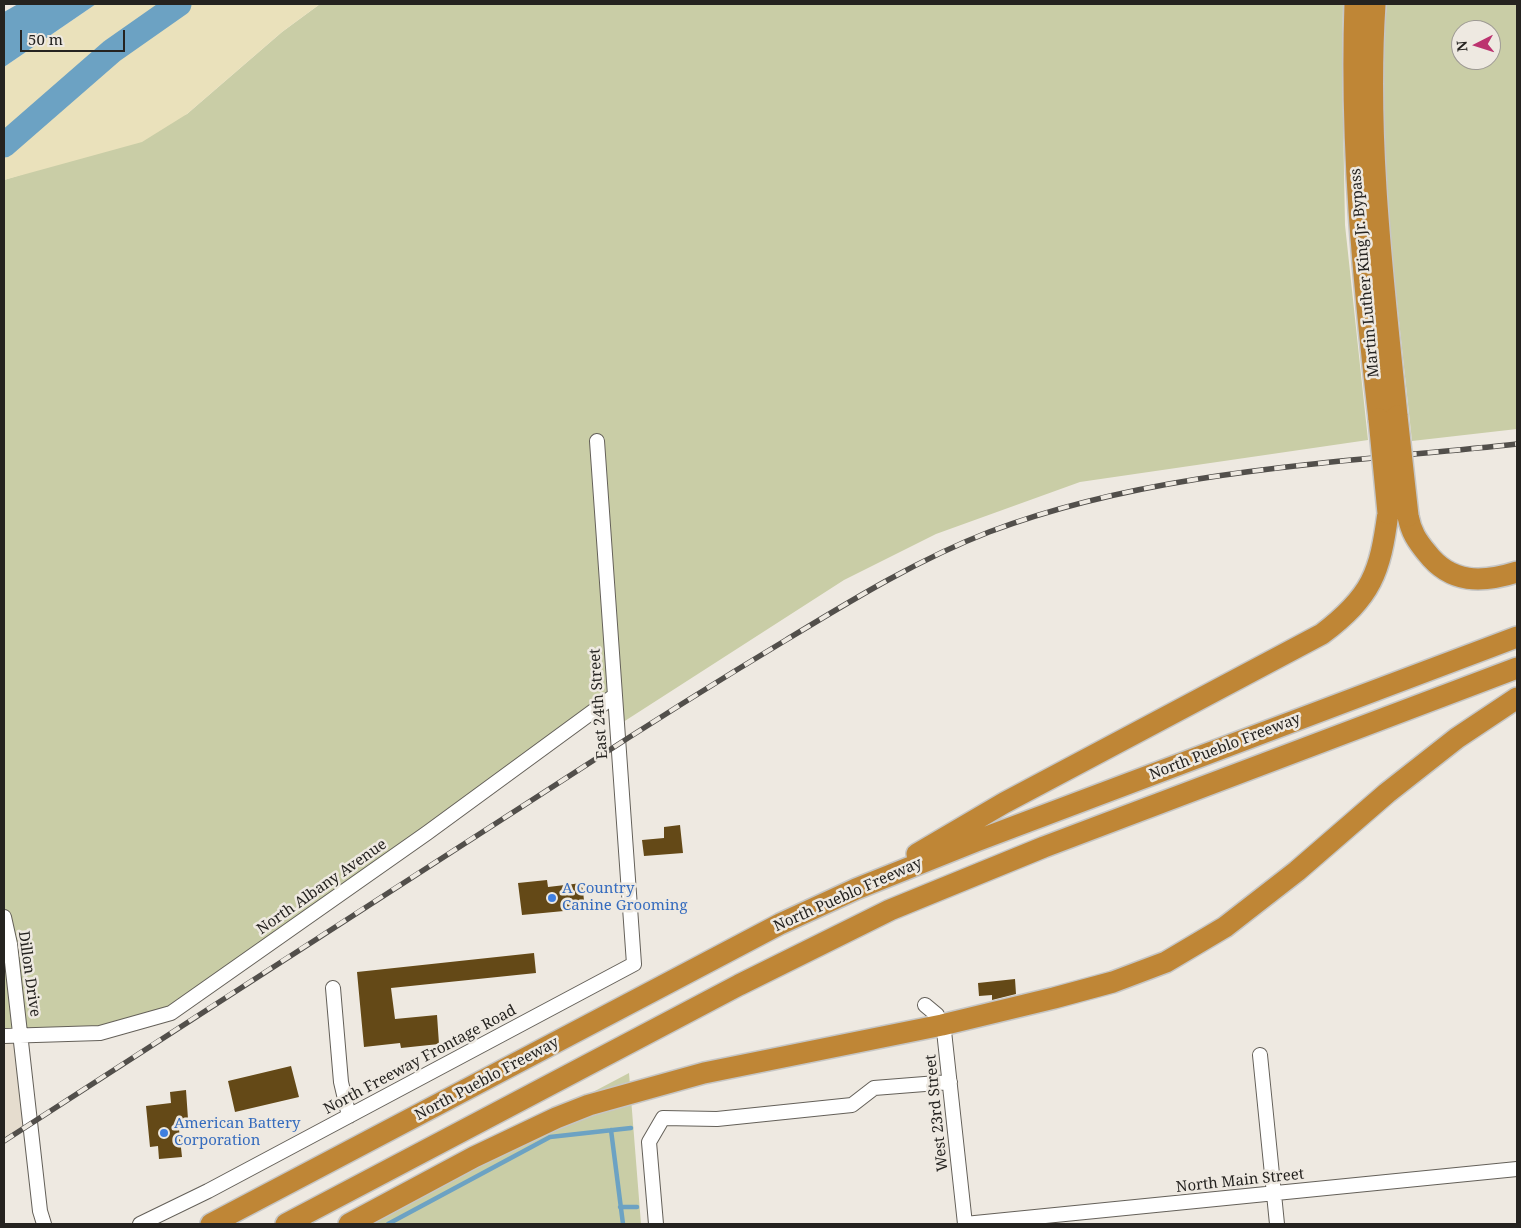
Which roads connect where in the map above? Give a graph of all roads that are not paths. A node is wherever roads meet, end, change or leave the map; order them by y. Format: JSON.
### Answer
{"nodes":[{"id":1,"x":1355,"y":4,"type":"edge"},
{"id":2,"x":1375,"y":4,"type":"edge"},
{"id":3,"x":1362,"y":64,"type":"junction"},
{"id":4,"x":597,"y":441,"type":"dead end"},
{"id":5,"x":1398,"y":515,"type":"junction"},
{"id":6,"x":1517,"y":572,"type":"edge"},
{"id":7,"x":1517,"y":637,"type":"edge"},
{"id":8,"x":1517,"y":668,"type":"edge"},
{"id":9,"x":614,"y":696,"type":"junction"},
{"id":10,"x":1517,"y":698,"type":"edge"},
{"id":11,"x":856,"y":889,"type":"junction"},
{"id":12,"x":4,"y":917,"type":"edge"},
{"id":13,"x":634,"y":964,"type":"joint"},
{"id":14,"x":333,"y":988,"type":"dead end"},
{"id":15,"x":926,"y":1005,"type":"dead end"},
{"id":16,"x":942,"y":1025,"type":"junction"},
{"id":17,"x":21,"y":1035,"type":"junction"},
{"id":18,"x":4,"y":1036,"type":"edge"},
{"id":19,"x":1260,"y":1054,"type":"dead end"},
{"id":20,"x":950,"y":1082,"type":"junction"},
{"id":21,"x":349,"y":1116,"type":"junction"},
{"id":22,"x":1517,"y":1169,"type":"edge"},
{"id":23,"x":1274,"y":1194,"type":"junction"},
{"id":24,"x":44,"y":1224,"type":"edge"},
{"id":25,"x":140,"y":1224,"type":"edge"},
{"id":26,"x":211,"y":1224,"type":"edge"},
{"id":27,"x":286,"y":1224,"type":"edge"},
{"id":28,"x":349,"y":1224,"type":"edge"},
{"id":29,"x":656,"y":1224,"type":"edge"},
{"id":30,"x":965,"y":1224,"type":"edge"},
{"id":31,"x":1277,"y":1224,"type":"edge"}],
"edges":[{"from":1,"to":3,"type":"highway","name":"Martin Luther King Jr. Bypass"},
{"from":2,"to":3,"type":"highway","name":"Martin Luther King Jr. Bypass"},
{"from":3,"to":5,"type":"highway","name":"Martin Luther King Jr. Bypass","bridge":true},
{"from":4,"to":9,"type":"street","name":"East 24th Street"},
{"from":5,"to":6,"type":"highway"},
{"from":5,"to":11,"type":"highway","name":"Martin Luther King Jr. Bypass"},
{"from":7,"to":11,"type":"highway","name":"North Pueblo Freeway"},
{"from":8,"to":27,"type":"highway","name":"North Pueblo Freeway"},
{"from":9,"to":13,"type":"street","name":"East 24th Street"},
{"from":9,"to":17,"type":"street","name":"North Albany Avenue"},
{"from":10,"to":16,"type":"highway"},
{"from":11,"to":26,"type":"highway","name":"North Pueblo Freeway"},
{"from":12,"to":17,"type":"street","name":"Dillon Drive"},
{"from":13,"to":21,"type":"street","name":"North Freeway Frontage Road"},
{"from":14,"to":21,"type":"street"},
{"from":15,"to":16,"type":"street","name":"West 23rd Street"},
{"from":16,"to":20,"type":"street","name":"West 23rd Street"},
{"from":16,"to":28,"type":"highway"},
{"from":17,"to":18,"type":"street","name":"North Albany Avenue"},
{"from":17,"to":24,"type":"street","name":"Dillon Drive"},
{"from":19,"to":23,"type":"street"},
{"from":20,"to":29,"type":"street"},
{"from":20,"to":30,"type":"street","name":"West 23rd Street"},
{"from":21,"to":25,"type":"street","name":"North Freeway Frontage Road"},
{"from":22,"to":23,"type":"street","name":"North Main Street"},
{"from":23,"to":30,"type":"street","name":"North Main Street"},
{"from":23,"to":31,"type":"street"}]}
